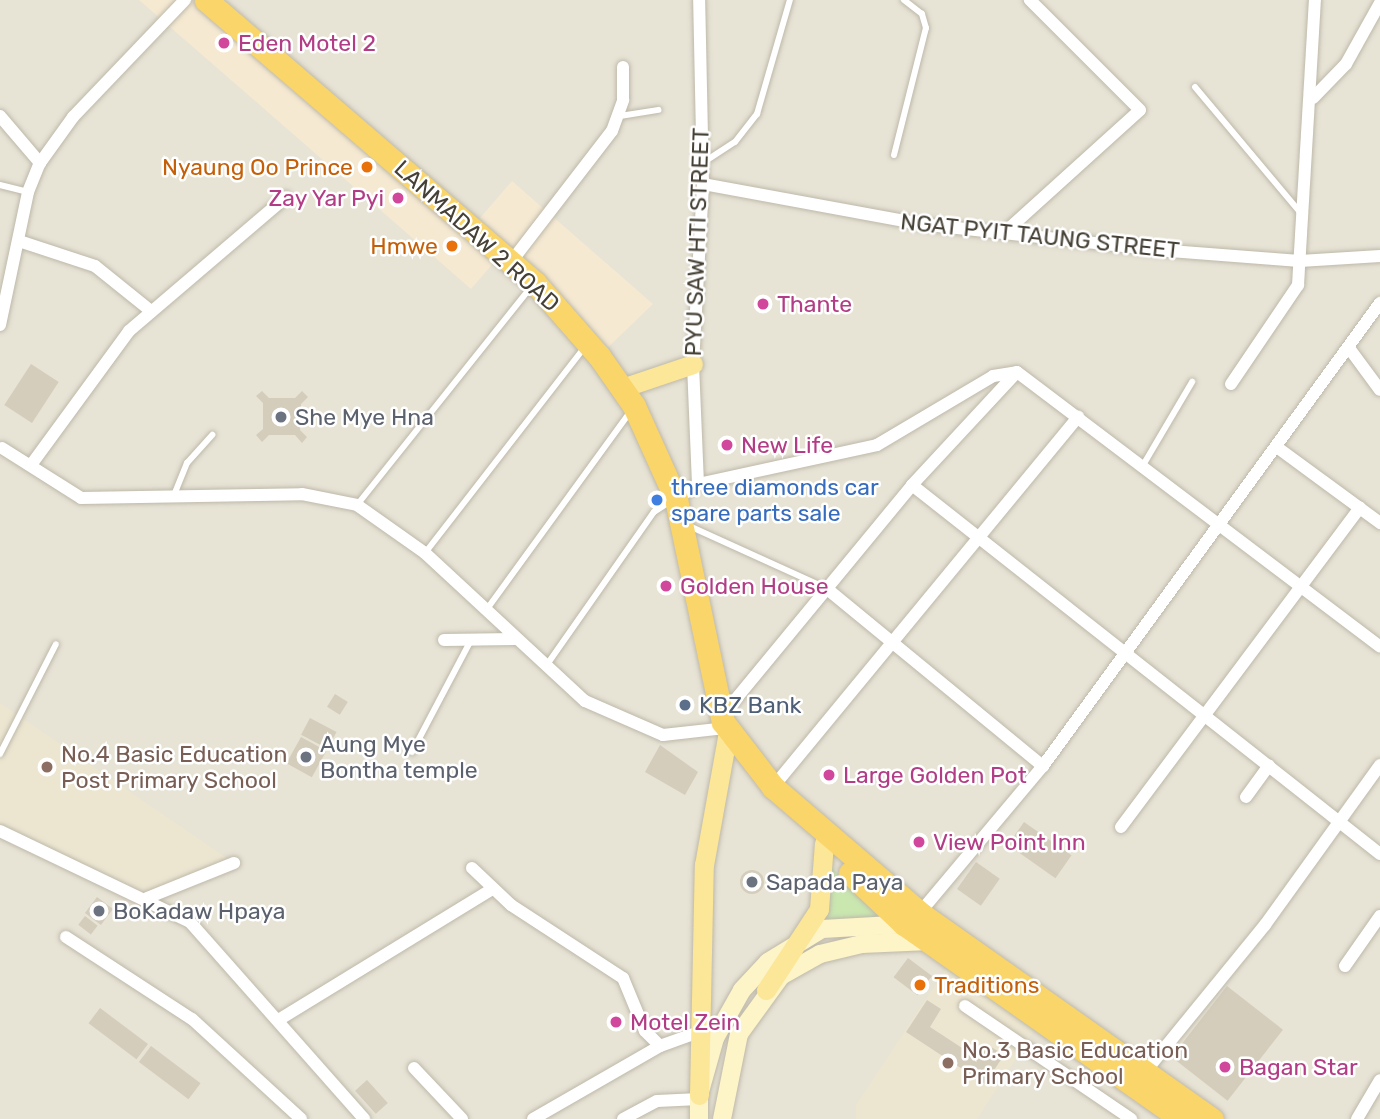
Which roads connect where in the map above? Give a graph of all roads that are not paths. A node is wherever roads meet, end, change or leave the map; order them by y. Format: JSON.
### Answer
{"nodes":[{"id":1,"x":185,"y":0,"type":"edge"},
{"id":2,"x":206,"y":0,"type":"edge"},
{"id":3,"x":699,"y":0,"type":"edge"},
{"id":4,"x":790,"y":0,"type":"edge"},
{"id":5,"x":904,"y":0,"type":"edge"},
{"id":6,"x":1030,"y":0,"type":"edge"},
{"id":7,"x":1315,"y":0,"type":"edge"},
{"id":8,"x":1380,"y":3,"type":"edge"},
{"id":9,"x":1376,"y":17,"type":"edge"},
{"id":10,"x":623,"y":66,"type":"dead end"},
{"id":11,"x":1195,"y":88,"type":"dead end"},
{"id":12,"x":1313,"y":98,"type":"junction"},
{"id":13,"x":659,"y":110,"type":"dead end"},
{"id":14,"x":0,"y":116,"type":"edge"},
{"id":15,"x":620,"y":116,"type":"junction"},
{"id":16,"x":894,"y":155,"type":"dead end"},
{"id":17,"x":40,"y":163,"type":"junction"},
{"id":18,"x":703,"y":163,"type":"junction"},
{"id":19,"x":703,"y":184,"type":"junction"},
{"id":20,"x":0,"y":185,"type":"edge"},
{"id":21,"x":28,"y":192,"type":"junction"},
{"id":22,"x":286,"y":197,"type":"dead end"},
{"id":23,"x":1302,"y":215,"type":"junction"},
{"id":24,"x":1004,"y":233,"type":"junction"},
{"id":25,"x":19,"y":242,"type":"junction"},
{"id":26,"x":1380,"y":256,"type":"edge"},
{"id":27,"x":1300,"y":261,"type":"junction"},
{"id":28,"x":511,"y":262,"type":"junction"},
{"id":29,"x":535,"y":283,"type":"junction"},
{"id":30,"x":1380,"y":303,"type":"edge"},
{"id":31,"x":151,"y":311,"type":"junction"},
{"id":32,"x":0,"y":325,"type":"edge"},
{"id":33,"x":588,"y":342,"type":"junction"},
{"id":34,"x":1349,"y":348,"type":"junction"},
{"id":35,"x":692,"y":363,"type":"junction"},
{"id":36,"x":1017,"y":372,"type":"junction"},
{"id":37,"x":1192,"y":382,"type":"dead end"},
{"id":38,"x":1231,"y":383,"type":"dead end"},
{"id":39,"x":1380,"y":390,"type":"edge"},
{"id":40,"x":628,"y":397,"type":"junction"},
{"id":41,"x":1078,"y":417,"type":"junction"},
{"id":42,"x":212,"y":435,"type":"dead end"},
{"id":43,"x":1,"y":445,"type":"edge"},
{"id":44,"x":1278,"y":448,"type":"junction"},
{"id":45,"x":0,"y":464,"type":"edge"},
{"id":46,"x":31,"y":466,"type":"junction"},
{"id":47,"x":1142,"y":467,"type":"junction"},
{"id":48,"x":698,"y":484,"type":"junction"},
{"id":49,"x":912,"y":485,"type":"junction"},
{"id":50,"x":174,"y":495,"type":"junction"},
{"id":51,"x":676,"y":499,"type":"junction"},
{"id":52,"x":357,"y":505,"type":"junction"},
{"id":53,"x":1360,"y":508,"type":"junction"},
{"id":54,"x":1380,"y":523,"type":"edge"},
{"id":55,"x":684,"y":524,"type":"junction"},
{"id":56,"x":1217,"y":529,"type":"junction"},
{"id":57,"x":982,"y":536,"type":"junction"},
{"id":58,"x":425,"y":553,"type":"junction"},
{"id":59,"x":826,"y":588,"type":"junction"},
{"id":60,"x":1300,"y":589,"type":"junction"},
{"id":61,"x":487,"y":609,"type":"junction"},
{"id":62,"x":472,"y":638,"type":"junction"},
{"id":63,"x":515,"y":639,"type":"junction"},
{"id":64,"x":444,"y":640,"type":"dead end"},
{"id":65,"x":56,"y":644,"type":"dead end"},
{"id":66,"x":895,"y":645,"type":"junction"},
{"id":67,"x":1380,"y":646,"type":"edge"},
{"id":68,"x":1129,"y":650,"type":"junction"},
{"id":69,"x":545,"y":668,"type":"junction"},
{"id":70,"x":1206,"y":714,"type":"junction"},
{"id":71,"x":725,"y":725,"type":"junction"},
{"id":72,"x":412,"y":752,"type":"dead end"},
{"id":73,"x":0,"y":754,"type":"edge"},
{"id":74,"x":1269,"y":765,"type":"junction"},
{"id":75,"x":1380,"y":765,"type":"edge"},
{"id":76,"x":1043,"y":766,"type":"junction"},
{"id":77,"x":773,"y":787,"type":"junction"},
{"id":78,"x":1246,"y":797,"type":"dead end"},
{"id":79,"x":808,"y":822,"type":"junction"},
{"id":80,"x":1339,"y":822,"type":"junction"},
{"id":81,"x":1121,"y":827,"type":"dead end"},
{"id":82,"x":0,"y":831,"type":"edge"},
{"id":83,"x":824,"y":843,"type":"junction"},
{"id":84,"x":1380,"y":854,"type":"edge"},
{"id":85,"x":234,"y":863,"type":"dead end"},
{"id":86,"x":472,"y":868,"type":"dead end"},
{"id":87,"x":492,"y":889,"type":"junction"},
{"id":88,"x":148,"y":898,"type":"junction"},
{"id":89,"x":1380,"y":916,"type":"edge"},
{"id":90,"x":913,"y":919,"type":"junction"},
{"id":91,"x":935,"y":935,"type":"junction"},
{"id":92,"x":805,"y":936,"type":"junction"},
{"id":93,"x":66,"y":937,"type":"dead end"},
{"id":94,"x":1345,"y":966,"type":"dead end"},
{"id":95,"x":766,"y":990,"type":"junction"},
{"id":96,"x":965,"y":1006,"type":"dead end"},
{"id":97,"x":280,"y":1019,"type":"junction"},
{"id":98,"x":699,"y":1032,"type":"junction"},
{"id":99,"x":660,"y":1046,"type":"junction"},
{"id":100,"x":414,"y":1068,"type":"dead end"},
{"id":101,"x":1145,"y":1073,"type":"junction"},
{"id":102,"x":1380,"y":1080,"type":"edge"},
{"id":103,"x":699,"y":1097,"type":"junction"},
{"id":104,"x":301,"y":1119,"type":"edge"},
{"id":105,"x":364,"y":1119,"type":"edge"},
{"id":106,"x":462,"y":1119,"type":"edge"},
{"id":107,"x":533,"y":1119,"type":"edge"},
{"id":108,"x":623,"y":1119,"type":"edge"},
{"id":109,"x":699,"y":1119,"type":"edge"},
{"id":110,"x":722,"y":1119,"type":"edge"},
{"id":111,"x":1131,"y":1119,"type":"edge"},
{"id":112,"x":1181,"y":1119,"type":"edge"},
{"id":113,"x":1212,"y":1119,"type":"edge"},
{"id":114,"x":1357,"y":1119,"type":"edge"}],
"edges":[{"from":1,"to":17,"type":"street"},
{"from":2,"to":28,"type":"highway","name":"LANMADAW 2 ROAD"},
{"from":3,"to":18,"type":"street","name":"PYU SAW HTI STREET"},
{"from":4,"to":18,"type":"lane"},
{"from":5,"to":16,"type":"lane"},
{"from":6,"to":24,"type":"street"},
{"from":7,"to":12,"type":"street"},
{"from":8,"to":9,"type":"street"},
{"from":9,"to":12,"type":"street"},
{"from":10,"to":15,"type":"street"},
{"from":11,"to":23,"type":"lane"},
{"from":12,"to":23,"type":"street"},
{"from":13,"to":15,"type":"lane"},
{"from":14,"to":17,"type":"street"},
{"from":15,"to":28,"type":"street"},
{"from":17,"to":21,"type":"street"},
{"from":18,"to":19,"type":"street","name":"PYU SAW HTI STREET"},
{"from":19,"to":24,"type":"street","name":"NGAT PYIT TAUNG STREET"},
{"from":19,"to":35,"type":"street","name":"PYU SAW HTI STREET"},
{"from":20,"to":21,"type":"lane"},
{"from":21,"to":25,"type":"street"},
{"from":22,"to":31,"type":"street"},
{"from":23,"to":27,"type":"street"},
{"from":24,"to":27,"type":"street","name":"NGAT PYIT TAUNG STREET"},
{"from":25,"to":31,"type":"street"},
{"from":25,"to":32,"type":"street"},
{"from":26,"to":27,"type":"street","name":"NGAT PYIT TAUNG STREET"},
{"from":27,"to":38,"type":"street"},
{"from":28,"to":29,"type":"highway","name":"LANMADAW 2 ROAD"},
{"from":29,"to":33,"type":"highway","name":"LANMADAW 2 ROAD"},
{"from":29,"to":52,"type":"lane"},
{"from":30,"to":34,"type":"street"},
{"from":31,"to":46,"type":"street"},
{"from":33,"to":40,"type":"highway","name":"LANMADAW 2 ROAD"},
{"from":33,"to":58,"type":"lane"},
{"from":34,"to":39,"type":"street"},
{"from":34,"to":44,"type":"street"},
{"from":35,"to":40,"type":"main road"},
{"from":35,"to":48,"type":"street","name":"PYU SAW HTI STREET"},
{"from":36,"to":41,"type":"street"},
{"from":36,"to":48,"type":"street"},
{"from":36,"to":49,"type":"street"},
{"from":37,"to":47,"type":"lane"},
{"from":40,"to":51,"type":"highway","name":"LANMADAW 2 ROAD"},
{"from":40,"to":61,"type":"lane"},
{"from":41,"to":47,"type":"street"},
{"from":41,"to":57,"type":"street"},
{"from":42,"to":50,"type":"lane"},
{"from":43,"to":45,"type":"street"},
{"from":43,"to":46,"type":"street"},
{"from":44,"to":53,"type":"street"},
{"from":44,"to":56,"type":"street"},
{"from":46,"to":50,"type":"street"},
{"from":47,"to":56,"type":"street"},
{"from":48,"to":51,"type":"street"},
{"from":49,"to":57,"type":"street"},
{"from":49,"to":59,"type":"street"},
{"from":50,"to":52,"type":"street"},
{"from":51,"to":55,"type":"highway","name":"LANMADAW 2 ROAD"},
{"from":51,"to":69,"type":"lane"},
{"from":52,"to":58,"type":"street"},
{"from":53,"to":54,"type":"street"},
{"from":53,"to":60,"type":"street"},
{"from":55,"to":59,"type":"lane"},
{"from":55,"to":71,"type":"highway","name":"LANMADAW 2 ROAD"},
{"from":56,"to":60,"type":"street"},
{"from":56,"to":68,"type":"street"},
{"from":57,"to":66,"type":"street"},
{"from":57,"to":68,"type":"street"},
{"from":58,"to":61,"type":"street"},
{"from":59,"to":66,"type":"street"},
{"from":59,"to":71,"type":"street"},
{"from":60,"to":67,"type":"street"},
{"from":60,"to":70,"type":"street"},
{"from":61,"to":63,"type":"street"},
{"from":62,"to":63,"type":"street"},
{"from":62,"to":64,"type":"street"},
{"from":62,"to":72,"type":"lane"},
{"from":63,"to":69,"type":"street"},
{"from":65,"to":73,"type":"lane"},
{"from":66,"to":76,"type":"street"},
{"from":66,"to":77,"type":"street"},
{"from":68,"to":70,"type":"street"},
{"from":68,"to":76,"type":"street"},
{"from":69,"to":71,"type":"street"},
{"from":70,"to":74,"type":"street"},
{"from":70,"to":81,"type":"street"},
{"from":71,"to":77,"type":"highway"},
{"from":71,"to":98,"type":"main road"},
{"from":74,"to":78,"type":"street"},
{"from":74,"to":80,"type":"street"},
{"from":75,"to":80,"type":"street"},
{"from":76,"to":90,"type":"street"},
{"from":77,"to":79,"type":"highway"},
{"from":79,"to":83,"type":"highway"},
{"from":79,"to":90,"type":"highway"},
{"from":80,"to":84,"type":"street"},
{"from":80,"to":101,"type":"street"},
{"from":82,"to":88,"type":"street"},
{"from":83,"to":90,"type":"highway"},
{"from":83,"to":92,"type":"main road"},
{"from":85,"to":88,"type":"street"},
{"from":86,"to":87,"type":"street"},
{"from":87,"to":97,"type":"street"},
{"from":87,"to":99,"type":"street"},
{"from":88,"to":97,"type":"street"},
{"from":89,"to":94,"type":"street"},
{"from":90,"to":91,"type":"highway"},
{"from":90,"to":92,"type":"main road"},
{"from":91,"to":95,"type":"main road"},
{"from":91,"to":101,"type":"highway"},
{"from":91,"to":112,"type":"highway"},
{"from":92,"to":95,"type":"main road"},
{"from":92,"to":103,"type":"main road"},
{"from":93,"to":104,"type":"street"},
{"from":95,"to":110,"type":"main road"},
{"from":96,"to":111,"type":"street"},
{"from":97,"to":105,"type":"street"},
{"from":98,"to":99,"type":"street"},
{"from":98,"to":103,"type":"main road"},
{"from":99,"to":107,"type":"street"},
{"from":100,"to":106,"type":"street"},
{"from":101,"to":113,"type":"highway"},
{"from":102,"to":114,"type":"street"},
{"from":103,"to":108,"type":"street"},
{"from":103,"to":109,"type":"main road"}]}
